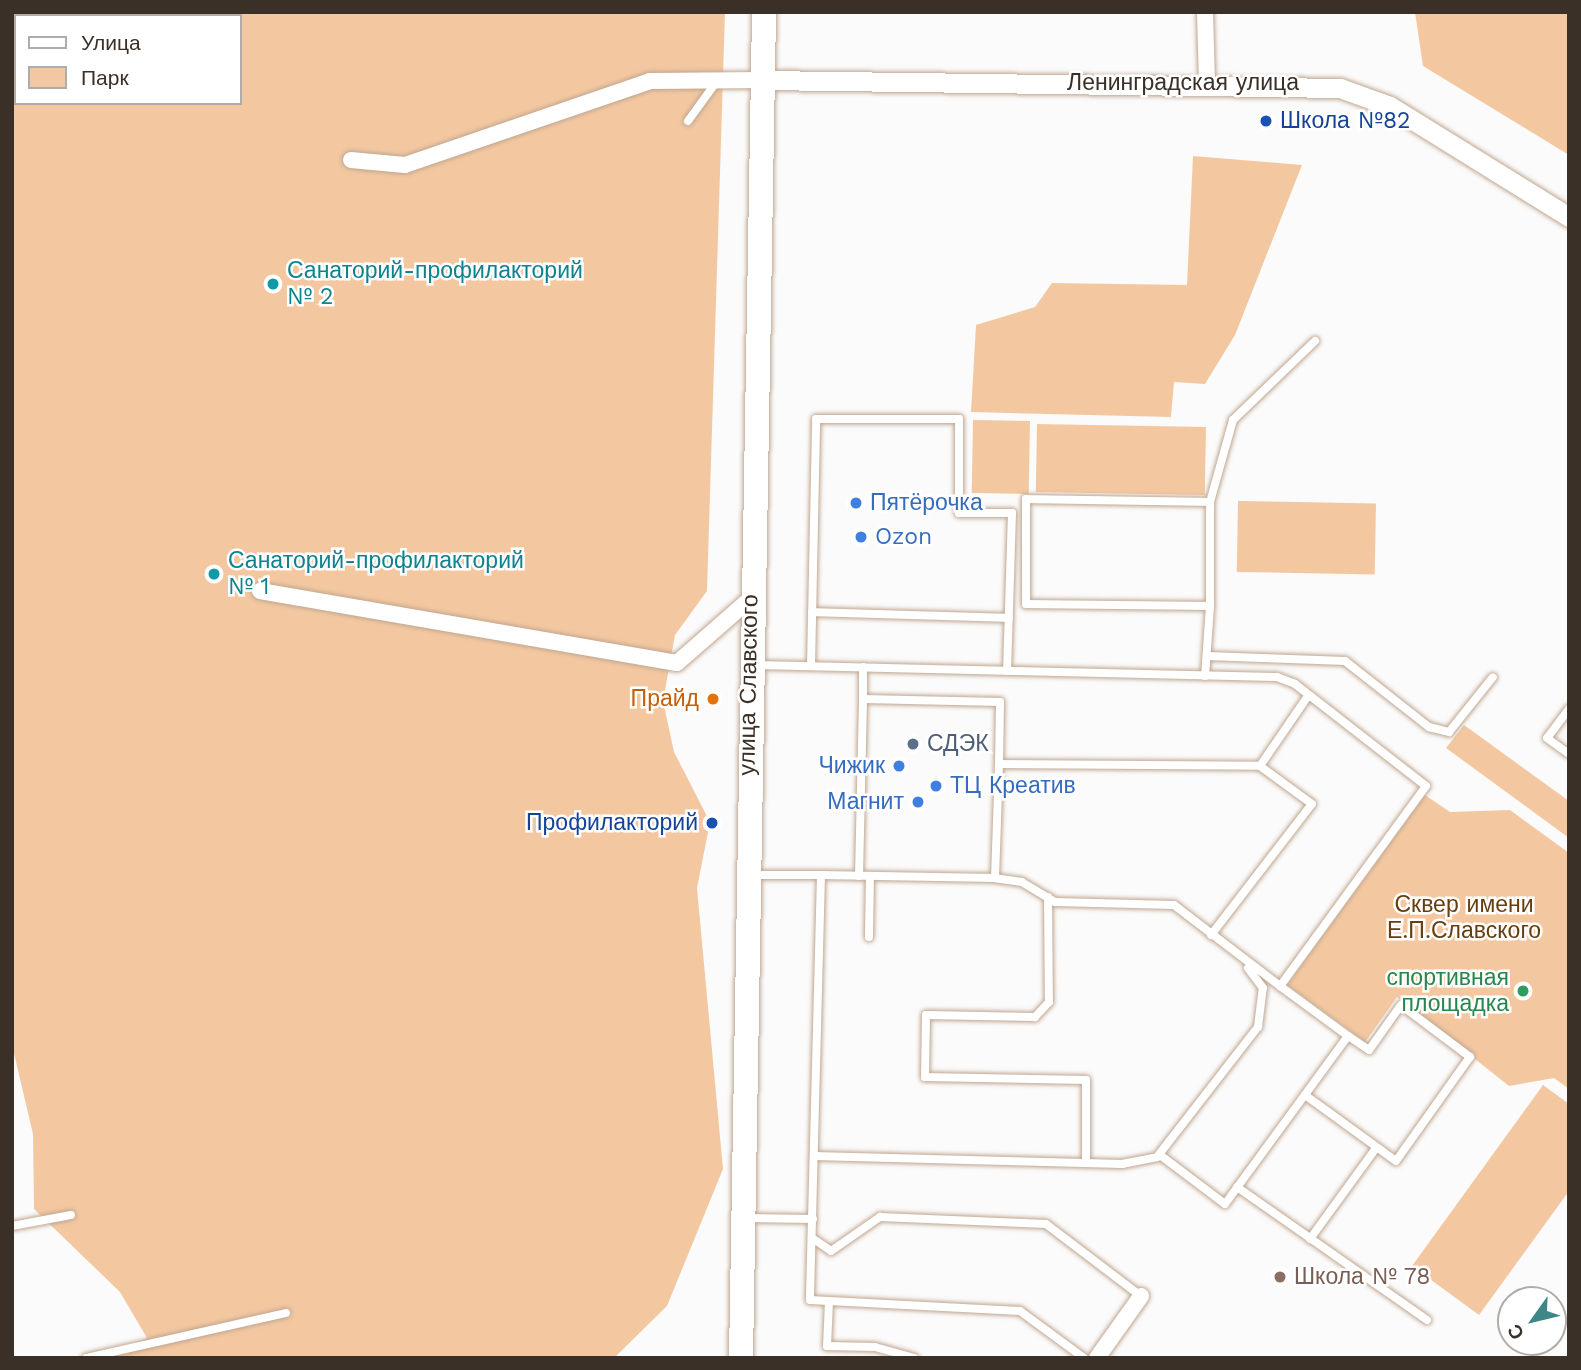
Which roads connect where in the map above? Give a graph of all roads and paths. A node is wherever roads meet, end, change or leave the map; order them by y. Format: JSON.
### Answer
{"nodes":[{"id":1,"x":764,"y":12,"type":"edge"},
{"id":2,"x":1205,"y":12,"type":"edge"},
{"id":3,"x":718,"y":80,"type":"junction"},
{"id":4,"x":762,"y":80,"type":"junction"},
{"id":5,"x":1207,"y":83,"type":"junction"},
{"id":6,"x":688,"y":121,"type":"dead end"},
{"id":7,"x":351,"y":160,"type":"dead end"},
{"id":8,"x":1569,"y":217,"type":"edge"},
{"id":9,"x":1315,"y":341,"type":"dead end"},
{"id":10,"x":1210,"y":502,"type":"junction"},
{"id":11,"x":260,"y":591,"type":"dead end"},
{"id":12,"x":750,"y":599,"type":"junction"},
{"id":13,"x":1210,"y":606,"type":"junction"},
{"id":14,"x":812,"y":612,"type":"junction"},
{"id":15,"x":1009,"y":618,"type":"junction"},
{"id":16,"x":1207,"y":656,"type":"junction"},
{"id":17,"x":748,"y":664,"type":"junction"},
{"id":18,"x":811,"y":666,"type":"junction"},
{"id":19,"x":863,"y":667,"type":"junction"},
{"id":20,"x":1007,"y":671,"type":"junction"},
{"id":21,"x":1205,"y":676,"type":"junction"},
{"id":22,"x":1493,"y":677,"type":"dead end"},
{"id":23,"x":1308,"y":696,"type":"junction"},
{"id":24,"x":863,"y":699,"type":"junction"},
{"id":25,"x":1569,"y":709,"type":"edge"},
{"id":26,"x":1569,"y":754,"type":"edge"},
{"id":27,"x":999,"y":764,"type":"junction"},
{"id":28,"x":1260,"y":766,"type":"junction"},
{"id":29,"x":821,"y":874,"type":"junction"},
{"id":30,"x":746,"y":875,"type":"junction"},
{"id":31,"x":859,"y":876,"type":"junction"},
{"id":32,"x":870,"y":876,"type":"junction"},
{"id":33,"x":995,"y":878,"type":"junction"},
{"id":34,"x":1048,"y":897,"type":"junction"},
{"id":35,"x":1211,"y":934,"type":"junction"},
{"id":36,"x":869,"y":937,"type":"dead end"},
{"id":37,"x":1240,"y":958,"type":"junction"},
{"id":38,"x":1280,"y":986,"type":"junction"},
{"id":39,"x":1348,"y":1036,"type":"junction"},
{"id":40,"x":1306,"y":1095,"type":"junction"},
{"id":41,"x":1376,"y":1148,"type":"junction"},
{"id":42,"x":1160,"y":1155,"type":"junction"},
{"id":43,"x":814,"y":1156,"type":"junction"},
{"id":44,"x":1086,"y":1162,"type":"junction"},
{"id":45,"x":1237,"y":1187,"type":"junction"},
{"id":46,"x":71,"y":1214,"type":"dead end"},
{"id":47,"x":742,"y":1218,"type":"junction"},
{"id":48,"x":813,"y":1219,"type":"junction"},
{"id":49,"x":12,"y":1226,"type":"edge"},
{"id":50,"x":812,"y":1238,"type":"junction"},
{"id":51,"x":1310,"y":1238,"type":"junction"},
{"id":52,"x":1141,"y":1296,"type":"joint"},
{"id":53,"x":829,"y":1301,"type":"junction"},
{"id":54,"x":286,"y":1313,"type":"dead end"},
{"id":55,"x":1427,"y":1320,"type":"dead end"},
{"id":56,"x":86,"y":1358,"type":"edge"},
{"id":57,"x":741,"y":1358,"type":"edge"},
{"id":58,"x":914,"y":1358,"type":"edge"},
{"id":59,"x":1084,"y":1358,"type":"edge"},
{"id":60,"x":1097,"y":1358,"type":"edge"}],
"edges":[{"from":1,"to":4,"type":"main road","name":"улица Славского"},
{"from":2,"to":5,"type":"street"},
{"from":3,"to":4,"type":"street"},
{"from":3,"to":6,"type":"lane"},
{"from":3,"to":7,"type":"street"},
{"from":4,"to":5,"type":"street","name":"Ленинградская улица"},
{"from":4,"to":12,"type":"main road","name":"улица Славского"},
{"from":5,"to":8,"type":"street","name":"Ленинградская улица"},
{"from":9,"to":10,"type":"lane"},
{"from":10,"to":13,"type":"lane"},
{"from":10,"to":13,"type":"lane"},
{"from":11,"to":12,"type":"street"},
{"from":12,"to":17,"type":"main road","name":"улица Славского"},
{"from":13,"to":16,"type":"lane"},
{"from":14,"to":15,"type":"lane"},
{"from":14,"to":15,"type":"lane"},
{"from":14,"to":18,"type":"lane"},
{"from":15,"to":20,"type":"lane"},
{"from":16,"to":21,"type":"lane"},
{"from":16,"to":22,"type":"lane"},
{"from":17,"to":18,"type":"lane"},
{"from":17,"to":30,"type":"main road","name":"улица Славского"},
{"from":18,"to":19,"type":"lane"},
{"from":19,"to":20,"type":"lane"},
{"from":19,"to":24,"type":"lane"},
{"from":20,"to":21,"type":"lane"},
{"from":21,"to":23,"type":"lane"},
{"from":23,"to":28,"type":"lane"},
{"from":23,"to":38,"type":"lane"},
{"from":24,"to":27,"type":"lane"},
{"from":24,"to":31,"type":"lane"},
{"from":25,"to":26,"type":"lane"},
{"from":27,"to":28,"type":"lane"},
{"from":27,"to":33,"type":"lane"},
{"from":28,"to":35,"type":"lane"},
{"from":29,"to":30,"type":"lane"},
{"from":29,"to":31,"type":"lane"},
{"from":29,"to":43,"type":"lane"},
{"from":30,"to":47,"type":"main road","name":"улица Славского"},
{"from":31,"to":32,"type":"lane"},
{"from":32,"to":33,"type":"lane"},
{"from":32,"to":36,"type":"lane"},
{"from":33,"to":34,"type":"lane"},
{"from":34,"to":35,"type":"lane"},
{"from":34,"to":44,"type":"lane"},
{"from":35,"to":37,"type":"lane"},
{"from":37,"to":38,"type":"lane"},
{"from":37,"to":42,"type":"lane"},
{"from":38,"to":39,"type":"lane"},
{"from":39,"to":40,"type":"lane"},
{"from":39,"to":41,"type":"lane"},
{"from":40,"to":41,"type":"lane"},
{"from":40,"to":45,"type":"lane"},
{"from":41,"to":51,"type":"lane"},
{"from":42,"to":44,"type":"lane"},
{"from":42,"to":45,"type":"lane"},
{"from":43,"to":44,"type":"lane"},
{"from":43,"to":48,"type":"lane"},
{"from":45,"to":51,"type":"lane"},
{"from":46,"to":49,"type":"lane"},
{"from":47,"to":48,"type":"lane"},
{"from":47,"to":57,"type":"main road","name":"улица Славского"},
{"from":48,"to":50,"type":"lane"},
{"from":50,"to":52,"type":"lane"},
{"from":50,"to":53,"type":"lane"},
{"from":51,"to":55,"type":"lane"},
{"from":52,"to":60,"type":"street"},
{"from":53,"to":58,"type":"lane"},
{"from":53,"to":59,"type":"lane"},
{"from":54,"to":56,"type":"lane"}]}
